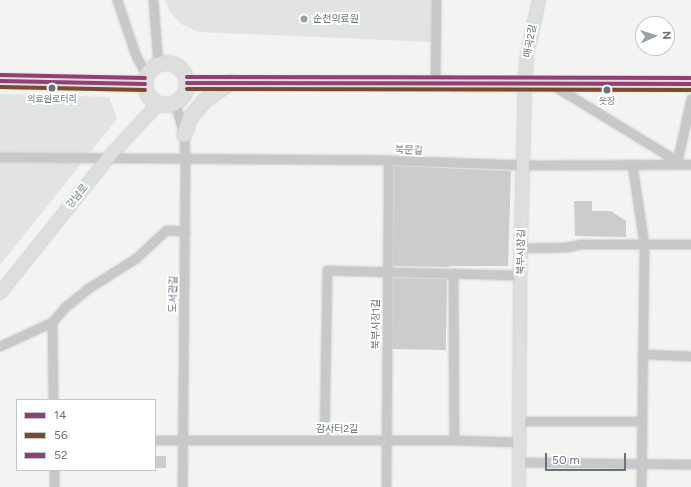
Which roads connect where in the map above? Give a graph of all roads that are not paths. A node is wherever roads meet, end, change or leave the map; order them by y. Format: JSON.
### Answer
{"nodes":[{"id":1,"x":117,"y":0,"type":"edge"},
{"id":2,"x":153,"y":0,"type":"edge"},
{"id":3,"x":436,"y":0,"type":"edge"},
{"id":4,"x":539,"y":0,"type":"edge"},
{"id":5,"x":158,"y":64,"type":"junction"},
{"id":6,"x":146,"y":80,"type":"junction"},
{"id":7,"x":0,"y":81,"type":"edge"},
{"id":8,"x":231,"y":82,"type":"junction"},
{"id":9,"x":548,"y":82,"type":"junction"},
{"id":10,"x":187,"y":83,"type":"junction"},
{"id":11,"x":435,"y":83,"type":"junction"},
{"id":12,"x":525,"y":83,"type":"junction"},
{"id":13,"x":691,"y":84,"type":"edge"},
{"id":14,"x":691,"y":99,"type":"edge"},
{"id":15,"x":159,"y":103,"type":"junction"},
{"id":16,"x":175,"y":103,"type":"junction"},
{"id":17,"x":184,"y":135,"type":"junction"},
{"id":18,"x":0,"y":157,"type":"edge"},
{"id":19,"x":108,"y":158,"type":"junction"},
{"id":20,"x":185,"y":160,"type":"junction"},
{"id":21,"x":388,"y":160,"type":"junction"},
{"id":22,"x":677,"y":161,"type":"junction"},
{"id":23,"x":632,"y":164,"type":"junction"},
{"id":24,"x":691,"y":164,"type":"edge"},
{"id":25,"x":524,"y":165,"type":"junction"},
{"id":26,"x":184,"y":231,"type":"junction"},
{"id":27,"x":644,"y":244,"type":"junction"},
{"id":28,"x":691,"y":244,"type":"edge"},
{"id":29,"x":521,"y":248,"type":"junction"},
{"id":30,"x":388,"y":272,"type":"junction"},
{"id":31,"x":453,"y":273,"type":"junction"},
{"id":32,"x":520,"y":275,"type":"junction"},
{"id":33,"x":0,"y":293,"type":"edge"},
{"id":34,"x":52,"y":322,"type":"junction"},
{"id":35,"x":0,"y":346,"type":"edge"},
{"id":36,"x":642,"y":354,"type":"junction"},
{"id":37,"x":691,"y":356,"type":"edge"},
{"id":38,"x":53,"y":399,"type":"edge"},
{"id":39,"x":641,"y":420,"type":"junction"},
{"id":40,"x":520,"y":421,"type":"junction"},
{"id":41,"x":156,"y":440,"type":"edge"},
{"id":42,"x":183,"y":440,"type":"junction"},
{"id":43,"x":324,"y":440,"type":"junction"},
{"id":44,"x":387,"y":440,"type":"junction"},
{"id":45,"x":454,"y":440,"type":"junction"},
{"id":46,"x":520,"y":442,"type":"junction"},
{"id":47,"x":520,"y":462,"type":"junction"},
{"id":48,"x":641,"y":463,"type":"junction"},
{"id":49,"x":691,"y":464,"type":"edge"},
{"id":50,"x":54,"y":471,"type":"edge"},
{"id":51,"x":54,"y":487,"type":"edge"},
{"id":52,"x":182,"y":487,"type":"edge"},
{"id":53,"x":386,"y":487,"type":"edge"},
{"id":54,"x":519,"y":487,"type":"edge"},
{"id":55,"x":641,"y":487,"type":"edge"}],
"edges":[{"from":1,"to":6,"type":"street"},
{"from":2,"to":5,"type":"street"},
{"from":3,"to":11,"type":"street"},
{"from":4,"to":12,"type":"street","name":"매곡2길"},
{"from":5,"to":6,"type":"main road"},
{"from":5,"to":10,"type":"main road"},
{"from":6,"to":7,"type":"main road"},
{"from":6,"to":15,"type":"main road"},
{"from":8,"to":10,"type":"main road"},
{"from":8,"to":11,"type":"main road"},
{"from":8,"to":17,"type":"main road"},
{"from":9,"to":12,"type":"main road"},
{"from":9,"to":13,"type":"main road"},
{"from":9,"to":22,"type":"street","name":"북문길"},
{"from":10,"to":16,"type":"main road"},
{"from":11,"to":12,"type":"main road"},
{"from":12,"to":25,"type":"street","name":"북부시장길"},
{"from":14,"to":22,"type":"street"},
{"from":15,"to":16,"type":"main road"},
{"from":15,"to":19,"type":"street","name":"강남로"},
{"from":16,"to":17,"type":"street","name":"도서관길"},
{"from":17,"to":20,"type":"street","name":"도서관길"},
{"from":18,"to":19,"type":"street","name":"북문길"},
{"from":19,"to":20,"type":"street","name":"북문길"},
{"from":19,"to":33,"type":"street","name":"강남로"},
{"from":20,"to":21,"type":"street","name":"북문길"},
{"from":20,"to":26,"type":"street","name":"도서관길"},
{"from":21,"to":25,"type":"street","name":"북문길"},
{"from":21,"to":30,"type":"street","name":"북부시장1길"},
{"from":22,"to":24,"type":"street","name":"북문길"},
{"from":23,"to":24,"type":"street","name":"북문길"},
{"from":23,"to":25,"type":"street","name":"북문길"},
{"from":23,"to":27,"type":"street"},
{"from":25,"to":29,"type":"street","name":"북부시장길"},
{"from":26,"to":34,"type":"street"},
{"from":26,"to":42,"type":"street","name":"도서관길"},
{"from":27,"to":28,"type":"street"},
{"from":27,"to":29,"type":"street"},
{"from":27,"to":36,"type":"street"},
{"from":29,"to":32,"type":"street","name":"북부시장길"},
{"from":30,"to":31,"type":"street"},
{"from":30,"to":43,"type":"street"},
{"from":30,"to":44,"type":"street","name":"북부시장1길"},
{"from":31,"to":32,"type":"street"},
{"from":31,"to":45,"type":"street"},
{"from":32,"to":40,"type":"street","name":"북부시장길"},
{"from":34,"to":35,"type":"street"},
{"from":34,"to":38,"type":"street"},
{"from":36,"to":37,"type":"street"},
{"from":36,"to":39,"type":"street"},
{"from":39,"to":40,"type":"street"},
{"from":39,"to":48,"type":"street"},
{"from":40,"to":46,"type":"street","name":"북부시장길"},
{"from":41,"to":42,"type":"street","name":"감사터2길"},
{"from":42,"to":43,"type":"street","name":"감사터2길"},
{"from":42,"to":52,"type":"street","name":"도서관길"},
{"from":43,"to":44,"type":"street","name":"감사터2길"},
{"from":44,"to":45,"type":"street","name":"감사터2길"},
{"from":44,"to":53,"type":"street","name":"북부시장1길"},
{"from":45,"to":46,"type":"street","name":"감사터2길"},
{"from":46,"to":47,"type":"street","name":"북부시장길"},
{"from":47,"to":48,"type":"street"},
{"from":47,"to":54,"type":"street","name":"북부시장길"},
{"from":48,"to":49,"type":"street"},
{"from":48,"to":55,"type":"street"},
{"from":50,"to":51,"type":"street"}]}
